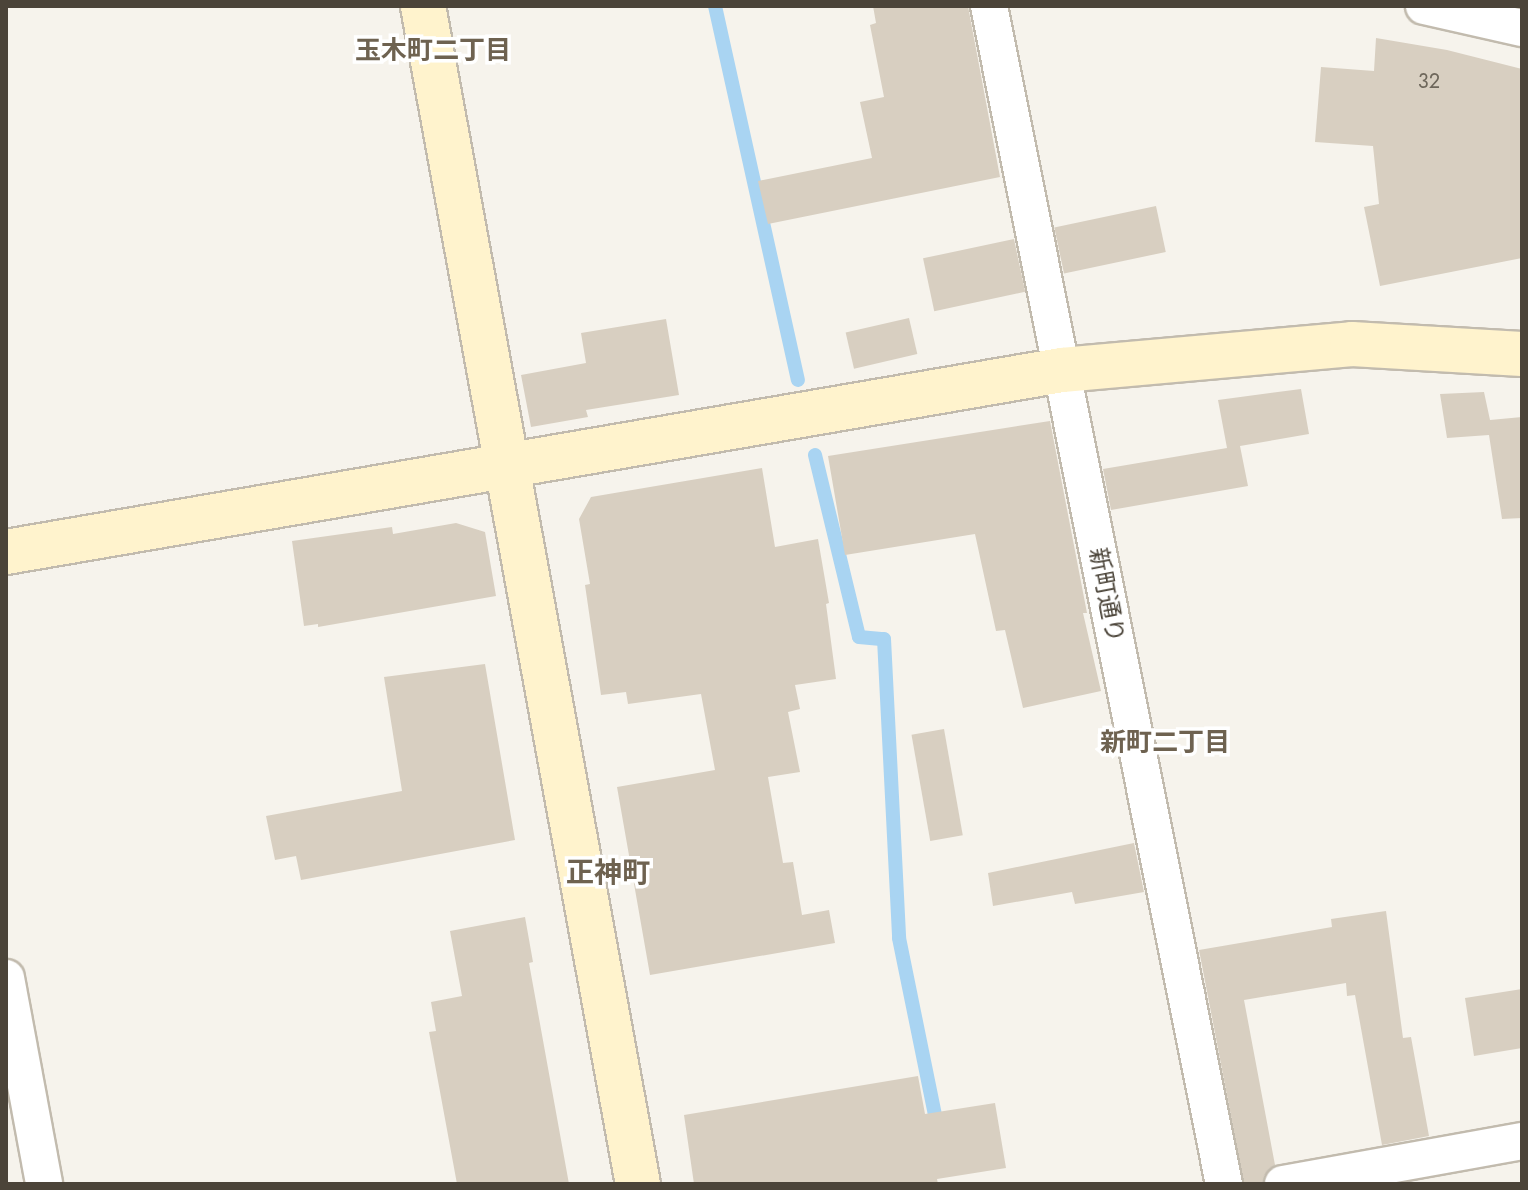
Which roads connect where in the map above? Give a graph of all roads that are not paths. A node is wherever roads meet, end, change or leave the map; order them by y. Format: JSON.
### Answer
{"nodes":[{"id":1,"x":423,"y":6,"type":"edge"},
{"id":2,"x":989,"y":6,"type":"edge"},
{"id":3,"x":1424,"y":6,"type":"edge"},
{"id":4,"x":1522,"y":28,"type":"edge"},
{"id":5,"x":1522,"y":354,"type":"edge"},
{"id":6,"x":1062,"y":370,"type":"junction"},
{"id":7,"x":506,"y":466,"type":"junction"},
{"id":8,"x":6,"y":552,"type":"edge"},
{"id":9,"x":6,"y":978,"type":"edge"},
{"id":10,"x":1522,"y":1141,"type":"edge"},
{"id":11,"x":44,"y":1184,"type":"edge"},
{"id":12,"x":638,"y":1184,"type":"edge"},
{"id":13,"x":1224,"y":1184,"type":"edge"},
{"id":14,"x":1283,"y":1184,"type":"edge"}],
"edges":[{"from":1,"to":7,"type":"street"},
{"from":2,"to":6,"type":"street","name":"新町通り"},
{"from":3,"to":4,"type":"street"},
{"from":5,"to":6,"type":"street"},
{"from":6,"to":7,"type":"street"},
{"from":6,"to":13,"type":"street","name":"新町通り"},
{"from":7,"to":8,"type":"street"},
{"from":7,"to":12,"type":"street"},
{"from":9,"to":11,"type":"street"},
{"from":10,"to":14,"type":"street"}]}
